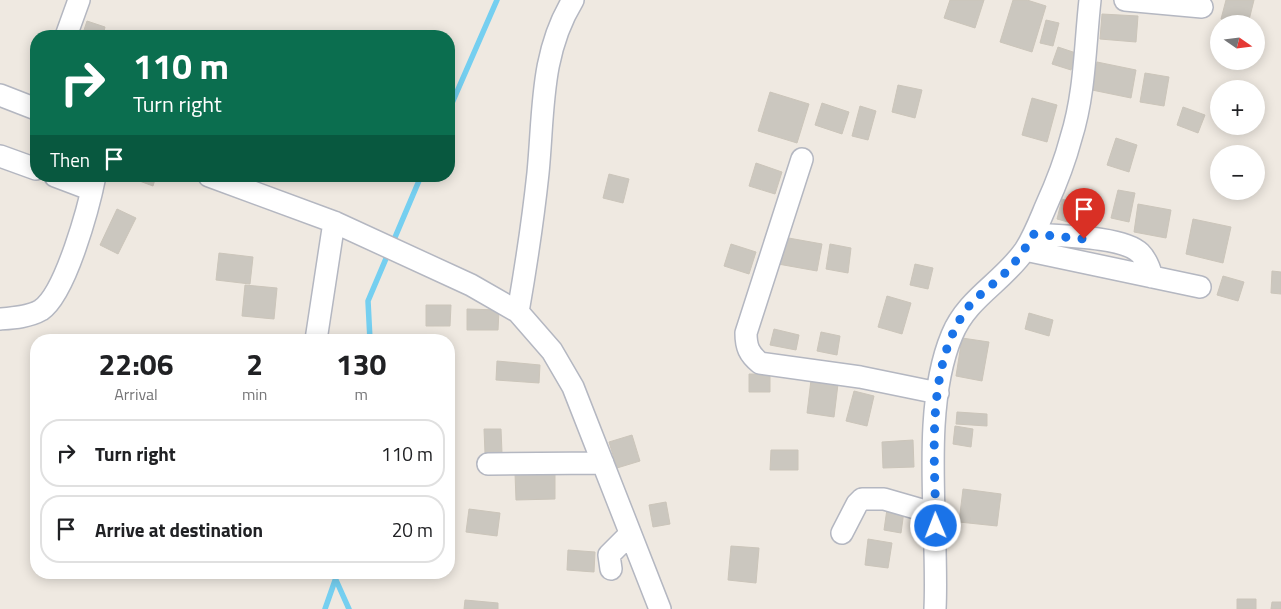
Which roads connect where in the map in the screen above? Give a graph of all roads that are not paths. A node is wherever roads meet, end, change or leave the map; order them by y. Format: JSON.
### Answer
{"nodes":[{"id":1,"x":79,"y":0,"type":"edge"},
{"id":2,"x":573,"y":0,"type":"edge"},
{"id":3,"x":1090,"y":0,"type":"edge"},
{"id":4,"x":1125,"y":0,"type":"edge"},
{"id":5,"x":1202,"y":7,"type":"dead end"},
{"id":6,"x":68,"y":30,"type":"edge"},
{"id":7,"x":0,"y":95,"type":"edge"},
{"id":8,"x":30,"y":107,"type":"edge"},
{"id":9,"x":0,"y":156,"type":"edge"},
{"id":10,"x":802,"y":159,"type":"dead end"},
{"id":11,"x":30,"y":168,"type":"edge"},
{"id":12,"x":225,"y":182,"type":"edge"},
{"id":13,"x":94,"y":183,"type":"edge"},
{"id":14,"x":334,"y":222,"type":"junction"},
{"id":15,"x":1029,"y":242,"type":"junction"},
{"id":16,"x":1200,"y":287,"type":"dead end"},
{"id":17,"x":518,"y":312,"type":"junction"},
{"id":18,"x":0,"y":319,"type":"edge"},
{"id":19,"x":317,"y":334,"type":"edge"},
{"id":20,"x":938,"y":393,"type":"junction"},
{"id":21,"x":603,"y":463,"type":"junction"},
{"id":22,"x":488,"y":464,"type":"dead end"},
{"id":23,"x":936,"y":514,"type":"junction"},
{"id":24,"x":842,"y":533,"type":"dead end"},
{"id":25,"x":630,"y":534,"type":"junction"},
{"id":26,"x":611,"y":569,"type":"dead end"},
{"id":27,"x":660,"y":609,"type":"edge"},
{"id":28,"x":936,"y":609,"type":"edge"}],
"edges":[{"from":1,"to":6,"type":"street"},
{"from":2,"to":17,"type":"street"},
{"from":3,"to":15,"type":"street"},
{"from":4,"to":5,"type":"street"},
{"from":7,"to":8,"type":"street"},
{"from":9,"to":11,"type":"street"},
{"from":10,"to":20,"type":"street"},
{"from":12,"to":14,"type":"street"},
{"from":13,"to":18,"type":"street"},
{"from":14,"to":17,"type":"street"},
{"from":14,"to":19,"type":"street"},
{"from":15,"to":16,"type":"street"},
{"from":15,"to":20,"type":"street"},
{"from":17,"to":21,"type":"street"},
{"from":20,"to":23,"type":"street"},
{"from":21,"to":22,"type":"street"},
{"from":21,"to":25,"type":"street"},
{"from":23,"to":24,"type":"street"},
{"from":23,"to":28,"type":"street"},
{"from":25,"to":26,"type":"street"},
{"from":25,"to":27,"type":"street"}]}
